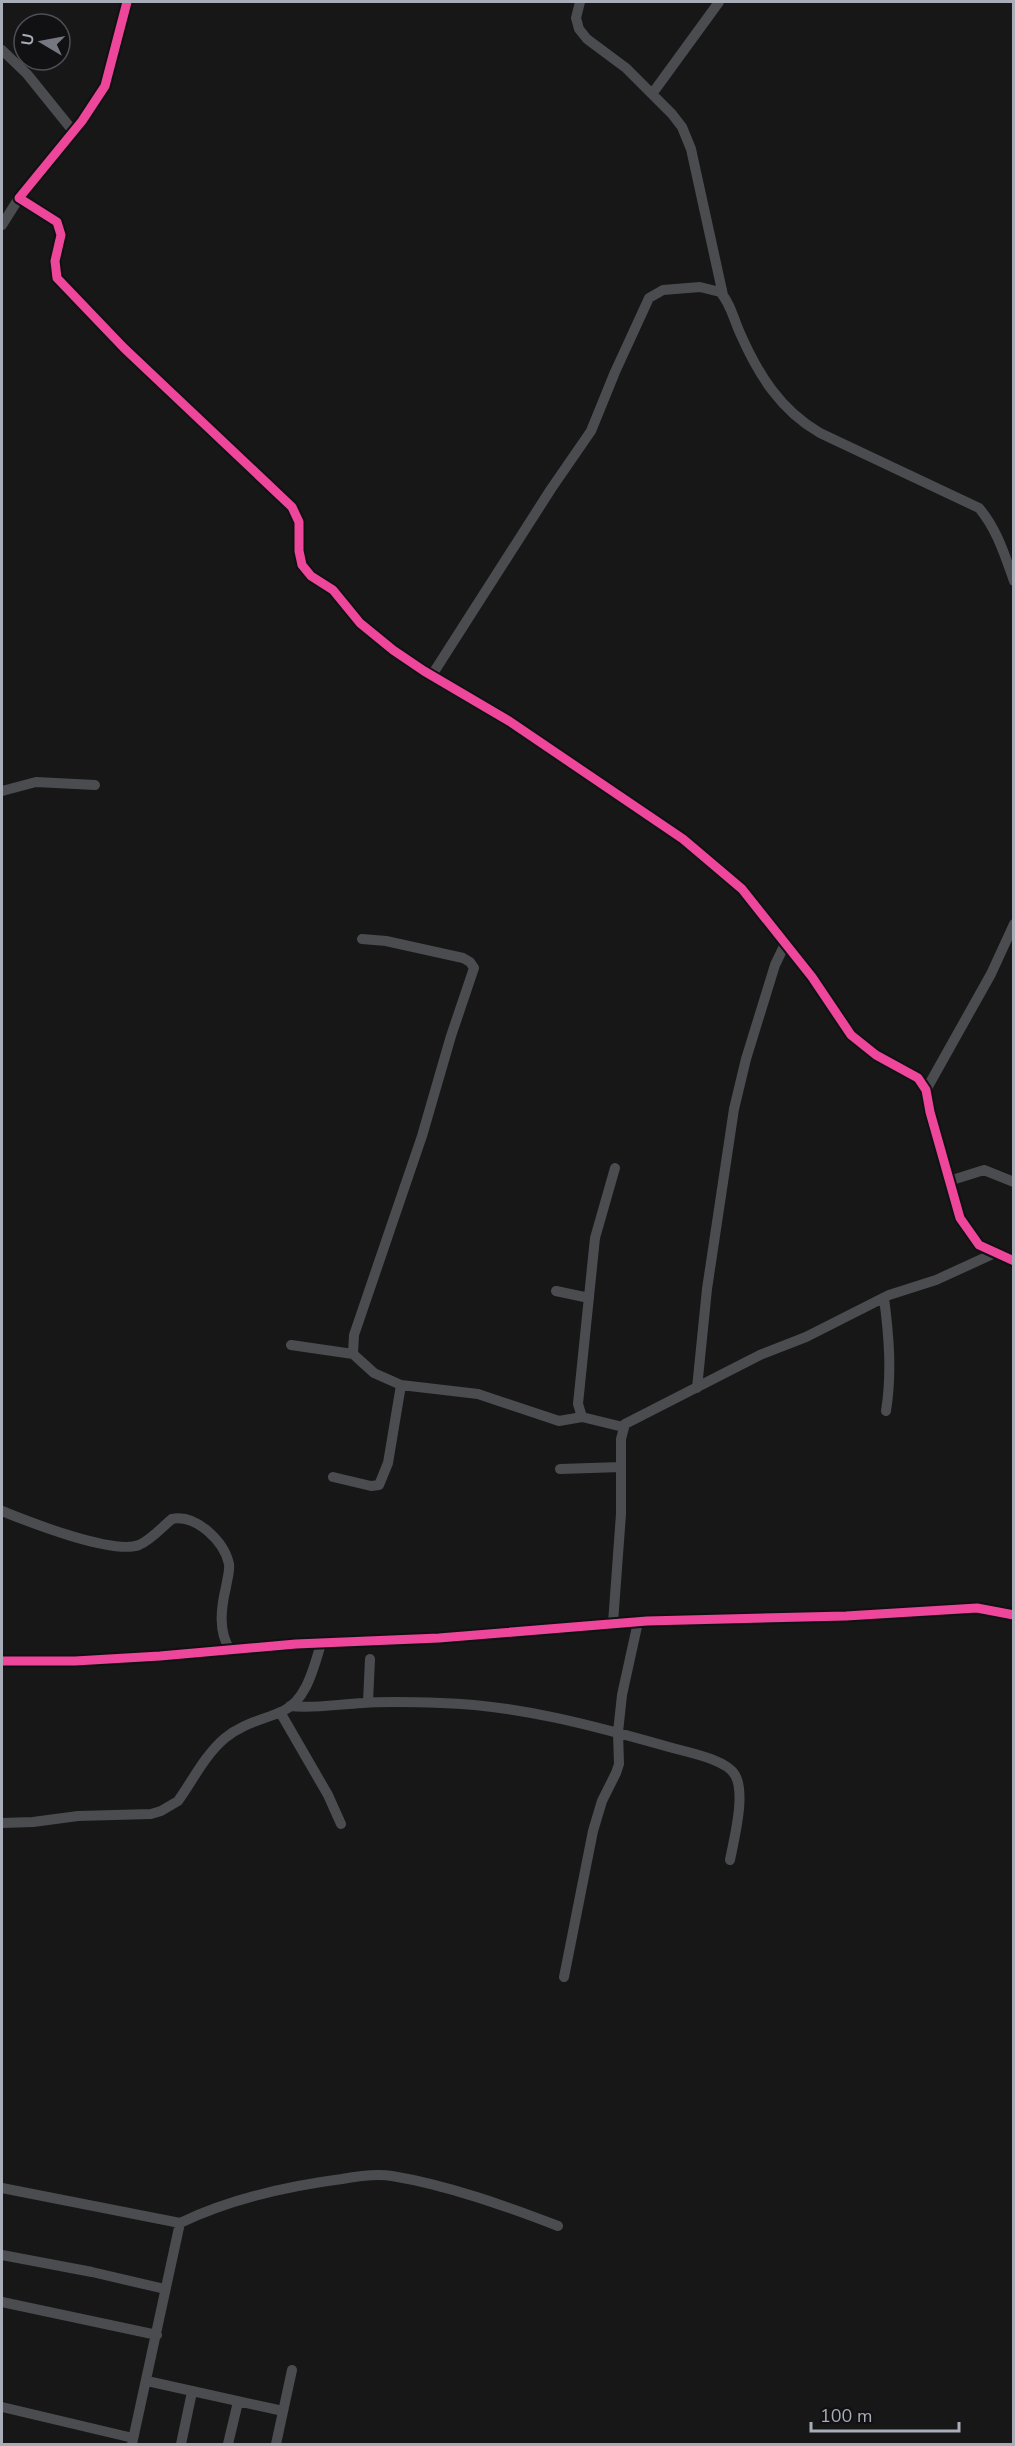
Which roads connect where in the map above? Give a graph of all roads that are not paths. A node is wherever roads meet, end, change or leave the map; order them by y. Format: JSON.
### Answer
{"nodes":[{"id":1,"x":127,"y":2,"type":"edge"},
{"id":2,"x":580,"y":2,"type":"edge"},
{"id":3,"x":719,"y":2,"type":"edge"},
{"id":4,"x":2,"y":50,"type":"edge"},
{"id":5,"x":652,"y":94,"type":"junction"},
{"id":6,"x":73,"y":131,"type":"junction"},
{"id":7,"x":19,"y":198,"type":"junction"},
{"id":8,"x":2,"y":225,"type":"edge"},
{"id":9,"x":723,"y":294,"type":"junction"},
{"id":10,"x":1014,"y":581,"type":"edge"},
{"id":11,"x":432,"y":675,"type":"junction"},
{"id":12,"x":95,"y":785,"type":"dead end"},
{"id":13,"x":2,"y":790,"type":"edge"},
{"id":14,"x":1014,"y":924,"type":"edge"},
{"id":15,"x":362,"y":939,"type":"dead end"},
{"id":16,"x":785,"y":944,"type":"junction"},
{"id":17,"x":926,"y":1090,"type":"junction"},
{"id":18,"x":615,"y":1168,"type":"dead end"},
{"id":19,"x":948,"y":1181,"type":"junction"},
{"id":20,"x":1014,"y":1182,"type":"edge"},
{"id":21,"x":995,"y":1253,"type":"junction"},
{"id":22,"x":1014,"y":1261,"type":"edge"},
{"id":23,"x":556,"y":1291,"type":"dead end"},
{"id":24,"x":589,"y":1298,"type":"junction"},
{"id":25,"x":884,"y":1298,"type":"junction"},
{"id":26,"x":291,"y":1345,"type":"dead end"},
{"id":27,"x":353,"y":1354,"type":"junction"},
{"id":28,"x":401,"y":1385,"type":"junction"},
{"id":29,"x":697,"y":1388,"type":"junction"},
{"id":30,"x":886,"y":1411,"type":"dead end"},
{"id":31,"x":582,"y":1417,"type":"junction"},
{"id":32,"x":623,"y":1427,"type":"junction"},
{"id":33,"x":621,"y":1467,"type":"junction"},
{"id":34,"x":560,"y":1469,"type":"dead end"},
{"id":35,"x":333,"y":1477,"type":"dead end"},
{"id":36,"x":2,"y":1511,"type":"edge"},
{"id":37,"x":1014,"y":1614,"type":"edge"},
{"id":38,"x":638,"y":1622,"type":"junction"},
{"id":39,"x":613,"y":1623,"type":"junction"},
{"id":40,"x":321,"y":1644,"type":"junction"},
{"id":41,"x":230,"y":1650,"type":"junction"},
{"id":42,"x":370,"y":1659,"type":"dead end"},
{"id":43,"x":2,"y":1661,"type":"edge"},
{"id":44,"x":368,"y":1702,"type":"junction"},
{"id":45,"x":285,"y":1709,"type":"junction"},
{"id":46,"x":618,"y":1732,"type":"junction"},
{"id":47,"x":2,"y":1823,"type":"edge"},
{"id":48,"x":341,"y":1824,"type":"dead end"},
{"id":49,"x":730,"y":1860,"type":"dead end"},
{"id":50,"x":564,"y":1977,"type":"dead end"},
{"id":51,"x":2,"y":2188,"type":"edge"},
{"id":52,"x":180,"y":2223,"type":"junction"},
{"id":53,"x":558,"y":2226,"type":"dead end"},
{"id":54,"x":2,"y":2257,"type":"edge"},
{"id":55,"x":165,"y":2289,"type":"junction"},
{"id":56,"x":2,"y":2302,"type":"edge"},
{"id":57,"x":157,"y":2335,"type":"junction"},
{"id":58,"x":292,"y":2370,"type":"dead end"},
{"id":59,"x":147,"y":2382,"type":"junction"},
{"id":60,"x":192,"y":2392,"type":"junction"},
{"id":61,"x":238,"y":2402,"type":"junction"},
{"id":62,"x":2,"y":2407,"type":"edge"},
{"id":63,"x":283,"y":2411,"type":"junction"},
{"id":64,"x":133,"y":2441,"type":"edge"},
{"id":65,"x":181,"y":2445,"type":"edge"},
{"id":66,"x":228,"y":2445,"type":"edge"},
{"id":67,"x":276,"y":2445,"type":"edge"}],
"edges":[{"from":1,"to":6,"type":"street"},
{"from":2,"to":5,"type":"street"},
{"from":3,"to":5,"type":"street"},
{"from":4,"to":6,"type":"street"},
{"from":5,"to":9,"type":"street"},
{"from":6,"to":7,"type":"street"},
{"from":7,"to":8,"type":"street"},
{"from":7,"to":11,"type":"street"},
{"from":9,"to":10,"type":"street"},
{"from":9,"to":11,"type":"street"},
{"from":11,"to":16,"type":"street"},
{"from":12,"to":13,"type":"street"},
{"from":14,"to":17,"type":"street"},
{"from":15,"to":27,"type":"street"},
{"from":16,"to":17,"type":"street"},
{"from":16,"to":29,"type":"street"},
{"from":17,"to":19,"type":"street"},
{"from":18,"to":24,"type":"street"},
{"from":19,"to":20,"type":"street"},
{"from":19,"to":21,"type":"street"},
{"from":21,"to":22,"type":"street"},
{"from":21,"to":25,"type":"street"},
{"from":23,"to":24,"type":"street"},
{"from":24,"to":31,"type":"street"},
{"from":25,"to":29,"type":"street"},
{"from":25,"to":30,"type":"street"},
{"from":26,"to":27,"type":"street"},
{"from":27,"to":28,"type":"street"},
{"from":28,"to":31,"type":"street"},
{"from":28,"to":35,"type":"street"},
{"from":29,"to":32,"type":"street"},
{"from":31,"to":32,"type":"street"},
{"from":32,"to":33,"type":"street"},
{"from":33,"to":34,"type":"street"},
{"from":33,"to":39,"type":"street"},
{"from":36,"to":41,"type":"street"},
{"from":37,"to":38,"type":"street"},
{"from":38,"to":39,"type":"street"},
{"from":38,"to":46,"type":"street"},
{"from":39,"to":40,"type":"street"},
{"from":40,"to":41,"type":"street"},
{"from":40,"to":45,"type":"street"},
{"from":41,"to":43,"type":"street"},
{"from":42,"to":44,"type":"street"},
{"from":44,"to":45,"type":"street"},
{"from":44,"to":46,"type":"street"},
{"from":45,"to":47,"type":"street"},
{"from":45,"to":48,"type":"street"},
{"from":46,"to":49,"type":"street"},
{"from":46,"to":50,"type":"street"},
{"from":51,"to":52,"type":"street"},
{"from":52,"to":53,"type":"street"},
{"from":52,"to":55,"type":"street"},
{"from":54,"to":55,"type":"street"},
{"from":55,"to":57,"type":"street"},
{"from":56,"to":57,"type":"street"},
{"from":57,"to":59,"type":"street"},
{"from":58,"to":63,"type":"street"},
{"from":59,"to":60,"type":"street"},
{"from":59,"to":64,"type":"street"},
{"from":60,"to":61,"type":"street"},
{"from":60,"to":65,"type":"street"},
{"from":61,"to":63,"type":"street"},
{"from":61,"to":66,"type":"street"},
{"from":62,"to":64,"type":"street"},
{"from":63,"to":67,"type":"street"}]}
